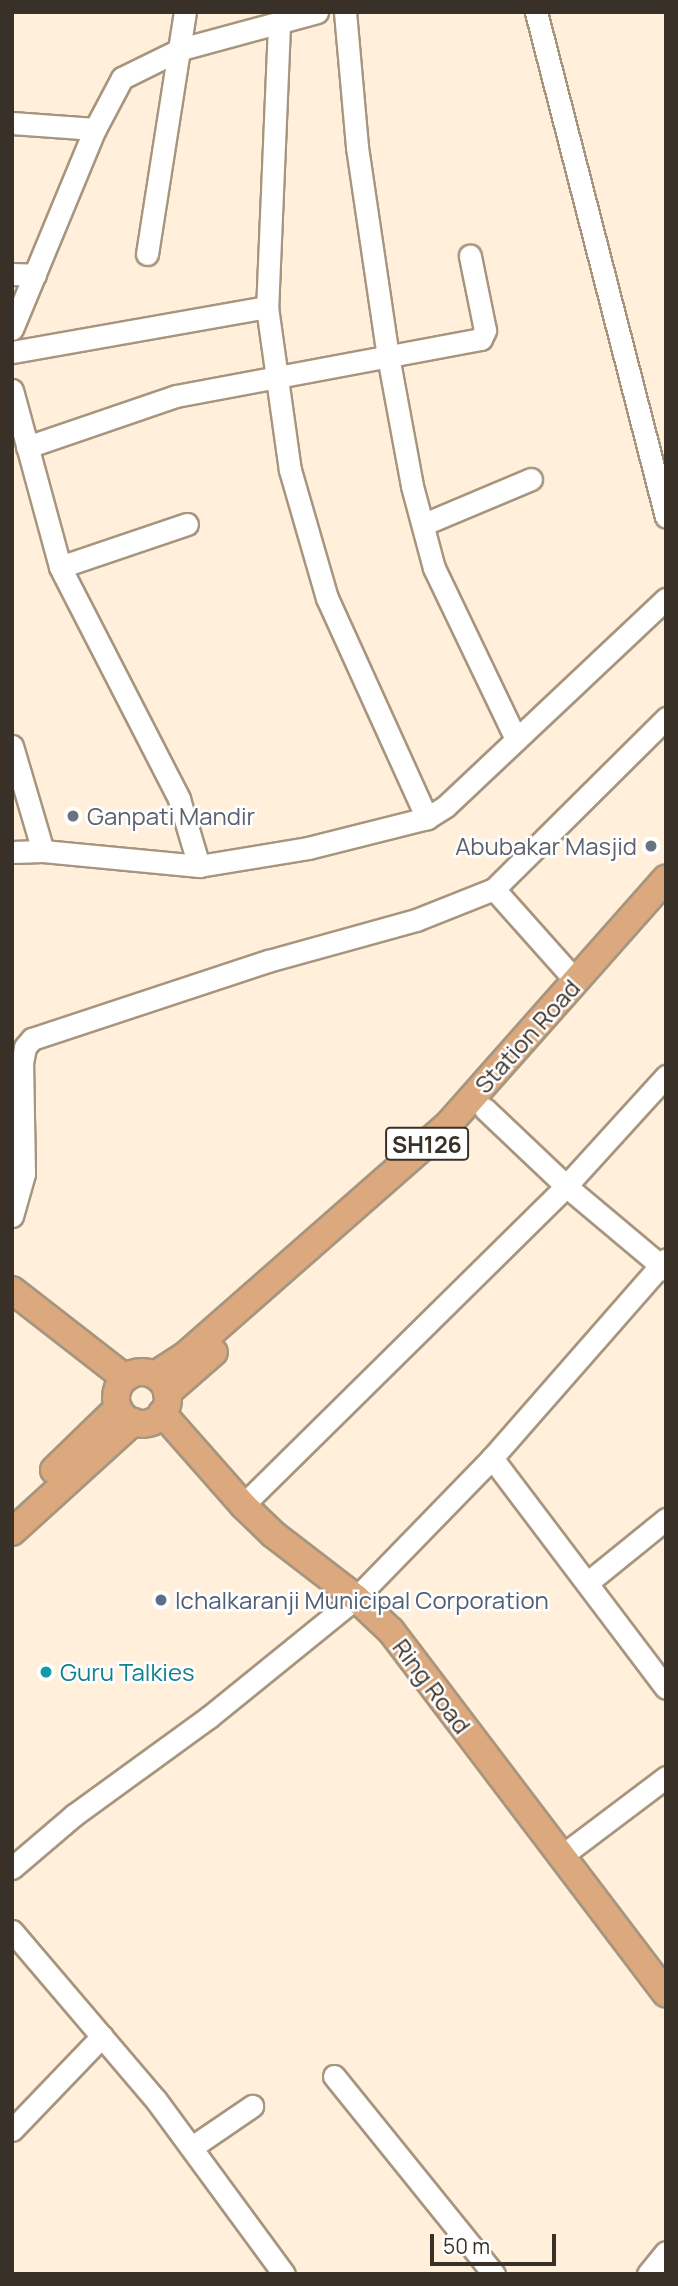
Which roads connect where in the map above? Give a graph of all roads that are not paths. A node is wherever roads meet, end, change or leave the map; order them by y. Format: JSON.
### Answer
{"nodes":[{"id":1,"x":185,"y":12,"type":"edge"},
{"id":2,"x":317,"y":12,"type":"edge"},
{"id":3,"x":345,"y":12,"type":"edge"},
{"id":4,"x":536,"y":12,"type":"edge"},
{"id":5,"x":279,"y":25,"type":"junction"},
{"id":6,"x":181,"y":49,"type":"junction"},
{"id":7,"x":12,"y":123,"type":"edge"},
{"id":8,"x":95,"y":130,"type":"junction"},
{"id":9,"x":147,"y":254,"type":"dead end"},
{"id":10,"x":470,"y":256,"type":"dead end"},
{"id":11,"x":12,"y":274,"type":"edge"},
{"id":12,"x":35,"y":275,"type":"junction"},
{"id":13,"x":267,"y":307,"type":"junction"},
{"id":14,"x":12,"y":329,"type":"edge"},
{"id":15,"x":12,"y":352,"type":"edge"},
{"id":16,"x":388,"y":356,"type":"junction"},
{"id":17,"x":276,"y":379,"type":"junction"},
{"id":18,"x":12,"y":390,"type":"edge"},
{"id":19,"x":27,"y":447,"type":"junction"},
{"id":20,"x":531,"y":479,"type":"dead end"},
{"id":21,"x":666,"y":517,"type":"edge"},
{"id":22,"x":187,"y":524,"type":"dead end"},
{"id":23,"x":424,"y":524,"type":"junction"},
{"id":24,"x":60,"y":567,"type":"junction"},
{"id":25,"x":666,"y":599,"type":"edge"},
{"id":26,"x":666,"y":718,"type":"edge"},
{"id":27,"x":516,"y":739,"type":"junction"},
{"id":28,"x":12,"y":746,"type":"edge"},
{"id":29,"x":428,"y":818,"type":"junction"},
{"id":30,"x":43,"y":851,"type":"junction"},
{"id":31,"x":12,"y":852,"type":"edge"},
{"id":32,"x":199,"y":866,"type":"junction"},
{"id":33,"x":666,"y":879,"type":"edge"},
{"id":34,"x":494,"y":889,"type":"junction"},
{"id":35,"x":666,"y":903,"type":"edge"},
{"id":36,"x":576,"y":981,"type":"junction"},
{"id":37,"x":666,"y":1076,"type":"edge"},
{"id":38,"x":485,"y":1109,"type":"junction"},
{"id":39,"x":566,"y":1186,"type":"junction"},
{"id":40,"x":12,"y":1216,"type":"edge"},
{"id":41,"x":664,"y":1265,"type":"edge"},
{"id":42,"x":12,"y":1290,"type":"edge"},
{"id":43,"x":125,"y":1378,"type":"junction"},
{"id":44,"x":162,"y":1394,"type":"junction"},
{"id":45,"x":125,"y":1415,"type":"junction"},
{"id":46,"x":492,"y":1458,"type":"junction"},
{"id":47,"x":243,"y":1505,"type":"junction"},
{"id":48,"x":12,"y":1509,"type":"edge"},
{"id":49,"x":666,"y":1519,"type":"edge"},
{"id":50,"x":12,"y":1532,"type":"edge"},
{"id":51,"x":587,"y":1583,"type":"junction"},
{"id":52,"x":356,"y":1598,"type":"junction"},
{"id":53,"x":666,"y":1688,"type":"edge"},
{"id":54,"x":666,"y":1777,"type":"edge"},
{"id":55,"x":560,"y":1857,"type":"junction"},
{"id":56,"x":12,"y":1868,"type":"edge"},
{"id":57,"x":12,"y":1931,"type":"edge"},
{"id":58,"x":666,"y":1993,"type":"edge"},
{"id":59,"x":102,"y":2036,"type":"junction"},
{"id":60,"x":334,"y":2076,"type":"dead end"},
{"id":61,"x":251,"y":2106,"type":"dead end"},
{"id":62,"x":12,"y":2130,"type":"edge"},
{"id":63,"x":192,"y":2147,"type":"junction"},
{"id":64,"x":666,"y":2252,"type":"edge"},
{"id":65,"x":284,"y":2274,"type":"edge"},
{"id":66,"x":494,"y":2274,"type":"edge"},
{"id":67,"x":648,"y":2274,"type":"edge"}],
"edges":[{"from":1,"to":6,"type":"street"},
{"from":2,"to":5,"type":"street"},
{"from":3,"to":16,"type":"street"},
{"from":4,"to":21,"type":"street"},
{"from":5,"to":6,"type":"street"},
{"from":5,"to":13,"type":"street"},
{"from":6,"to":8,"type":"street"},
{"from":6,"to":9,"type":"street"},
{"from":7,"to":8,"type":"street"},
{"from":8,"to":12,"type":"street"},
{"from":10,"to":16,"type":"street"},
{"from":11,"to":12,"type":"street"},
{"from":12,"to":14,"type":"street"},
{"from":13,"to":15,"type":"street"},
{"from":13,"to":17,"type":"street"},
{"from":16,"to":17,"type":"street"},
{"from":16,"to":23,"type":"street"},
{"from":17,"to":19,"type":"street"},
{"from":17,"to":29,"type":"street"},
{"from":18,"to":19,"type":"street"},
{"from":19,"to":24,"type":"street"},
{"from":20,"to":23,"type":"street"},
{"from":22,"to":24,"type":"street"},
{"from":23,"to":27,"type":"street"},
{"from":24,"to":32,"type":"street"},
{"from":25,"to":27,"type":"street"},
{"from":26,"to":34,"type":"street"},
{"from":27,"to":29,"type":"street"},
{"from":28,"to":30,"type":"street"},
{"from":29,"to":32,"type":"street"},
{"from":30,"to":31,"type":"street"},
{"from":30,"to":32,"type":"street"},
{"from":33,"to":36,"type":"main road","name":"Station Road","number":"SH126"},
{"from":34,"to":36,"type":"street"},
{"from":34,"to":40,"type":"street"},
{"from":35,"to":38,"type":"main road","name":"Station Road","number":"SH126"},
{"from":36,"to":44,"type":"main road","name":"Station Road","number":"SH126"},
{"from":37,"to":39,"type":"street"},
{"from":38,"to":39,"type":"street"},
{"from":38,"to":44,"type":"main road","name":"Station Road","number":"SH126"},
{"from":39,"to":41,"type":"street"},
{"from":39,"to":47,"type":"street"},
{"from":41,"to":46,"type":"street"},
{"from":42,"to":43,"type":"main road"},
{"from":43,"to":44,"type":"main road","number":"SH126"},
{"from":43,"to":45,"type":"main road"},
{"from":44,"to":45,"type":"main road","number":"SH126"},
{"from":44,"to":47,"type":"main road","name":"Ring Road"},
{"from":45,"to":48,"type":"main road"},
{"from":45,"to":50,"type":"main road"},
{"from":46,"to":51,"type":"street"},
{"from":46,"to":52,"type":"street"},
{"from":47,"to":52,"type":"main road","name":"Ring Road"},
{"from":49,"to":51,"type":"street"},
{"from":51,"to":53,"type":"street"},
{"from":52,"to":55,"type":"main road","name":"Ring Road"},
{"from":52,"to":56,"type":"street"},
{"from":54,"to":55,"type":"street"},
{"from":55,"to":58,"type":"main road","name":"Ring Road"},
{"from":57,"to":59,"type":"street"},
{"from":59,"to":62,"type":"street"},
{"from":59,"to":63,"type":"street"},
{"from":60,"to":66,"type":"street"},
{"from":61,"to":63,"type":"street"},
{"from":63,"to":65,"type":"street"},
{"from":64,"to":67,"type":"street"}]}
